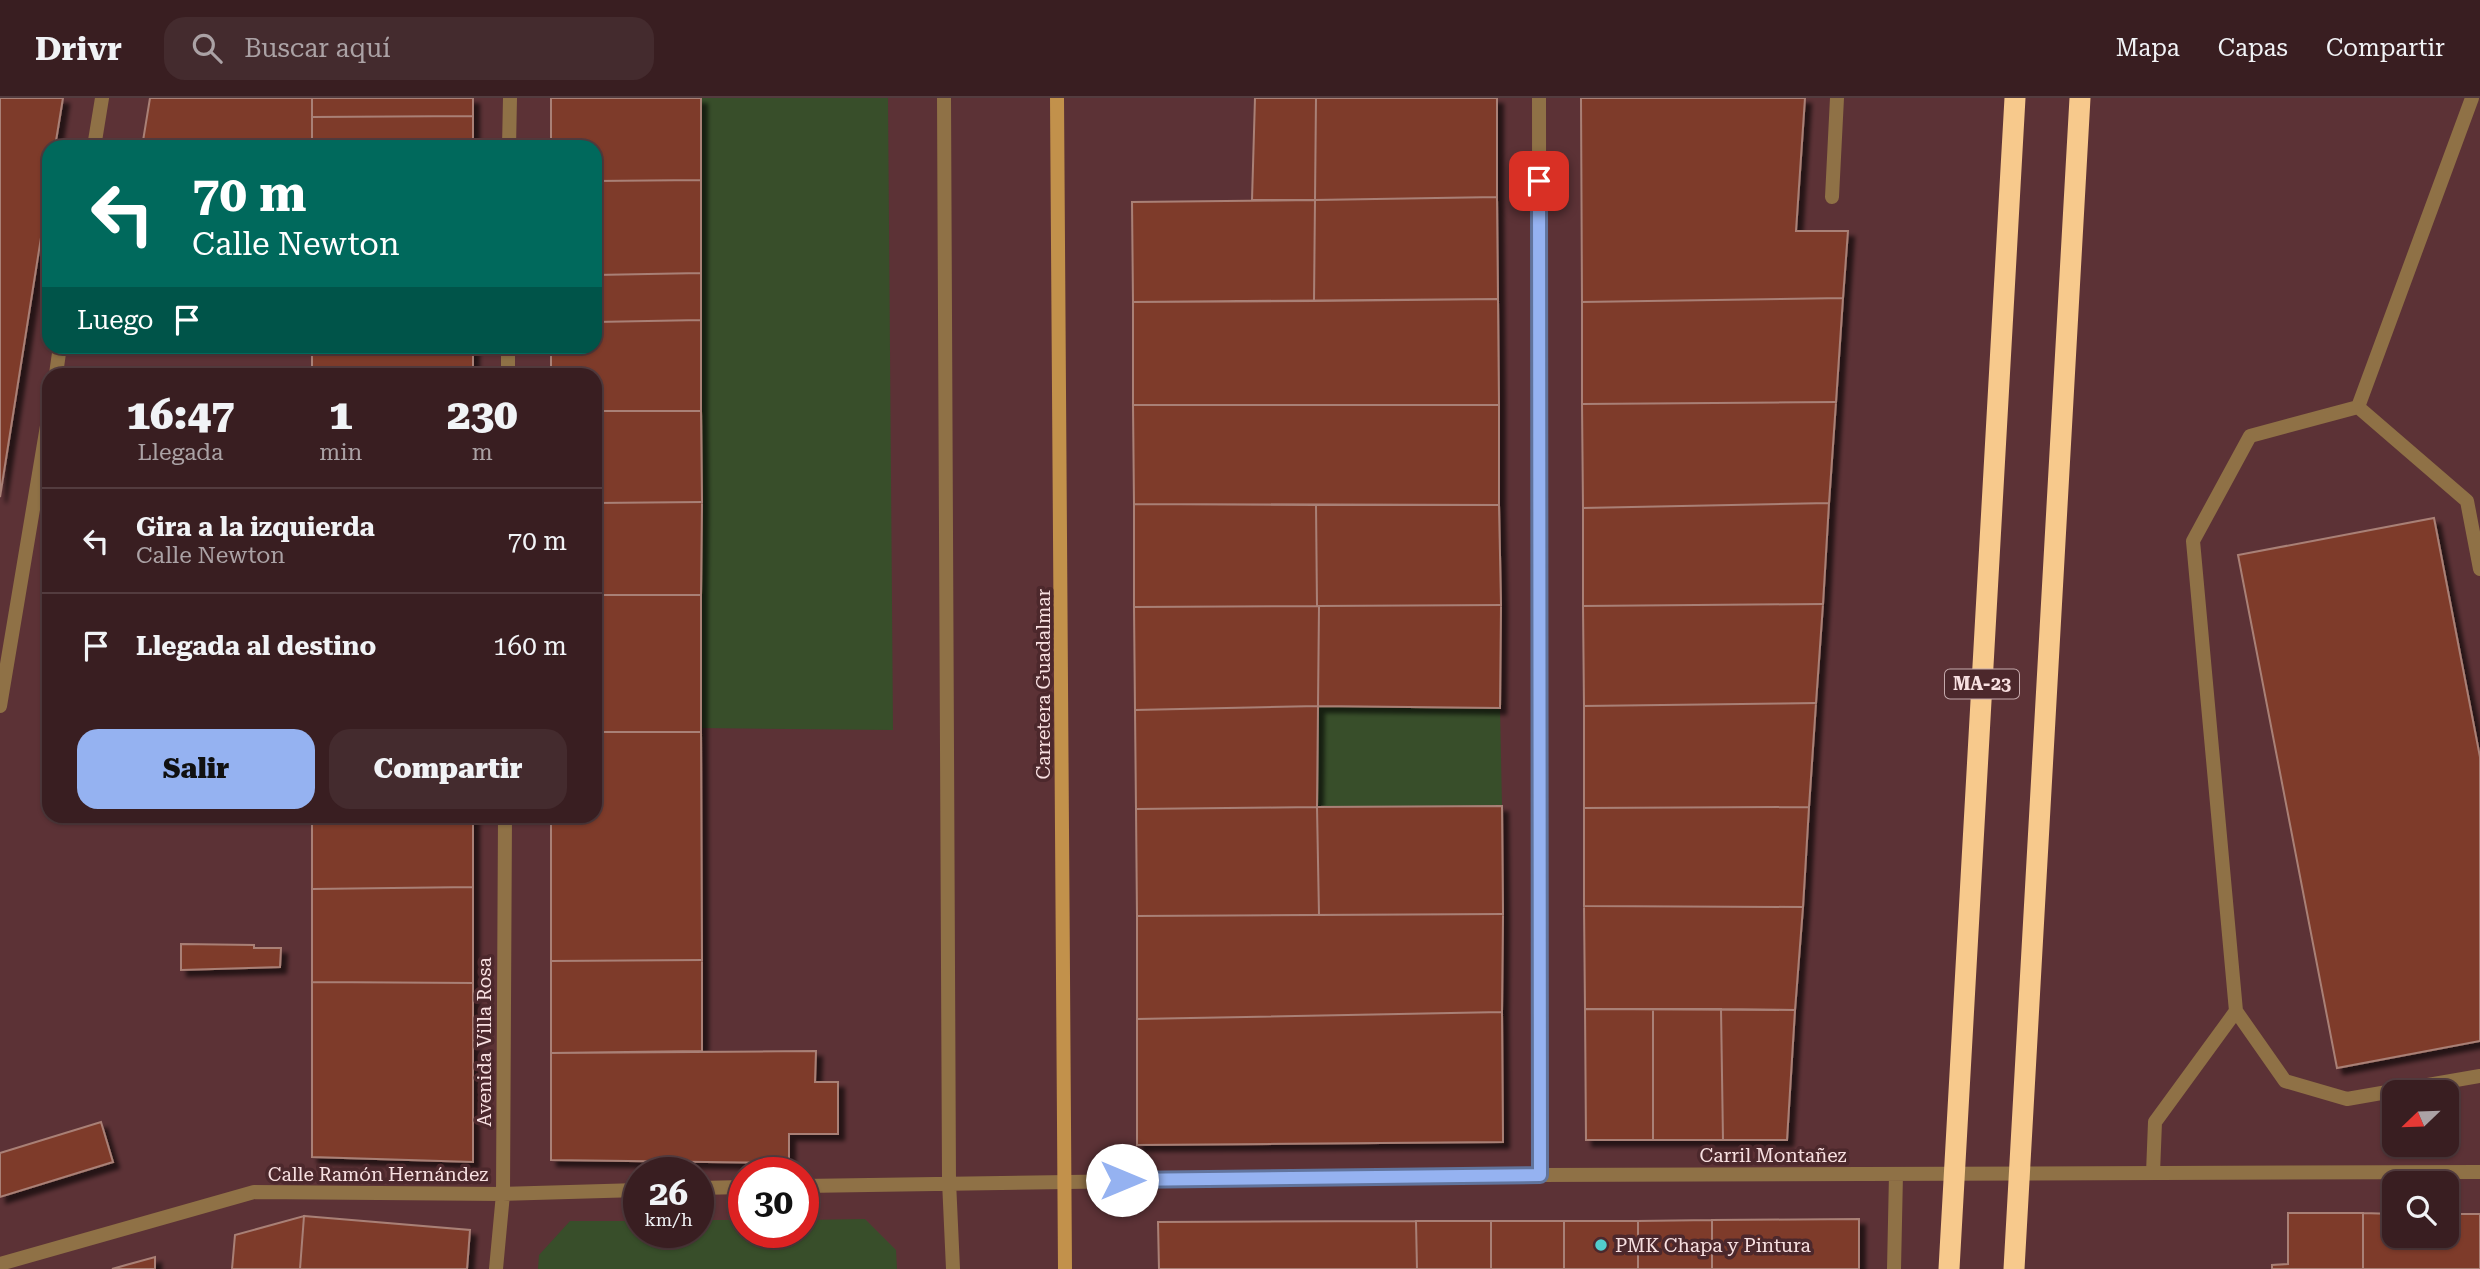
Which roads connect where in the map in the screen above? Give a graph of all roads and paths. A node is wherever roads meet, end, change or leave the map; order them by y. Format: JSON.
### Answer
{"nodes":[{"id":1,"x":102,"y":98,"type":"edge"},
{"id":2,"x":510,"y":98,"type":"edge"},
{"id":3,"x":944,"y":98,"type":"edge"},
{"id":4,"x":1057,"y":98,"type":"edge"},
{"id":5,"x":1539,"y":98,"type":"edge"},
{"id":6,"x":1837,"y":98,"type":"edge"},
{"id":7,"x":2015,"y":98,"type":"edge"},
{"id":8,"x":2080,"y":98,"type":"edge"},
{"id":9,"x":2472,"y":98,"type":"edge"},
{"id":10,"x":95,"y":140,"type":"edge"},
{"id":11,"x":509,"y":140,"type":"edge"},
{"id":12,"x":1832,"y":197,"type":"dead end"},
{"id":13,"x":2358,"y":407,"type":"junction"},
{"id":14,"x":42,"y":456,"type":"edge"},
{"id":15,"x":2480,"y":569,"type":"edge"},
{"id":16,"x":0,"y":706,"type":"edge"},
{"id":17,"x":505,"y":823,"type":"edge"},
{"id":18,"x":2236,"y":1011,"type":"junction"},
{"id":19,"x":2480,"y":1076,"type":"edge"},
{"id":20,"x":2480,"y":1172,"type":"edge"},
{"id":21,"x":2152,"y":1173,"type":"junction"},
{"id":22,"x":1896,"y":1174,"type":"junction"},
{"id":23,"x":1540,"y":1175,"type":"junction"},
{"id":24,"x":1066,"y":1180,"type":"junction"},
{"id":25,"x":949,"y":1181,"type":"junction"},
{"id":26,"x":819,"y":1185,"type":"edge"},
{"id":27,"x":623,"y":1190,"type":"edge"},
{"id":28,"x":503,"y":1194,"type":"junction"},
{"id":29,"x":0,"y":1264,"type":"edge"},
{"id":30,"x":496,"y":1269,"type":"edge"},
{"id":31,"x":953,"y":1269,"type":"edge"},
{"id":32,"x":1065,"y":1269,"type":"edge"},
{"id":33,"x":1894,"y":1269,"type":"edge"},
{"id":34,"x":1949,"y":1269,"type":"edge"},
{"id":35,"x":2014,"y":1269,"type":"edge"}],
"edges":[{"from":1,"to":10,"type":"street"},
{"from":2,"to":11,"type":"street"},
{"from":3,"to":25,"type":"street"},
{"from":4,"to":24,"type":"street","name":"Carretera Guadalmar"},
{"from":5,"to":23,"type":"street"},
{"from":6,"to":12,"type":"street"},
{"from":7,"to":34,"type":"highway","number":"MA-23","bridge":true},
{"from":8,"to":35,"type":"highway","number":"MA-23","bridge":true},
{"from":9,"to":13,"type":"street"},
{"from":13,"to":15,"type":"street"},
{"from":13,"to":18,"type":"street"},
{"from":14,"to":16,"type":"street"},
{"from":17,"to":28,"type":"street","name":"Avenida Villa Rosa"},
{"from":18,"to":19,"type":"street"},
{"from":18,"to":21,"type":"street"},
{"from":20,"to":21,"type":"street","name":"Carril Montañez"},
{"from":21,"to":22,"type":"street","name":"Carril Montañez"},
{"from":22,"to":23,"type":"street","name":"Carril Montañez"},
{"from":22,"to":33,"type":"street"},
{"from":23,"to":24,"type":"street","name":"Carril Montañez"},
{"from":24,"to":25,"type":"street"},
{"from":24,"to":32,"type":"street","name":"Carretera Guadalmar"},
{"from":25,"to":26,"type":"street"},
{"from":25,"to":31,"type":"street"},
{"from":27,"to":28,"type":"street","name":"Calle Ramón Hernández"},
{"from":28,"to":29,"type":"street","name":"Calle Ramón Hernández"},
{"from":28,"to":30,"type":"street","name":"Avenida Villa Rosa"}]}
